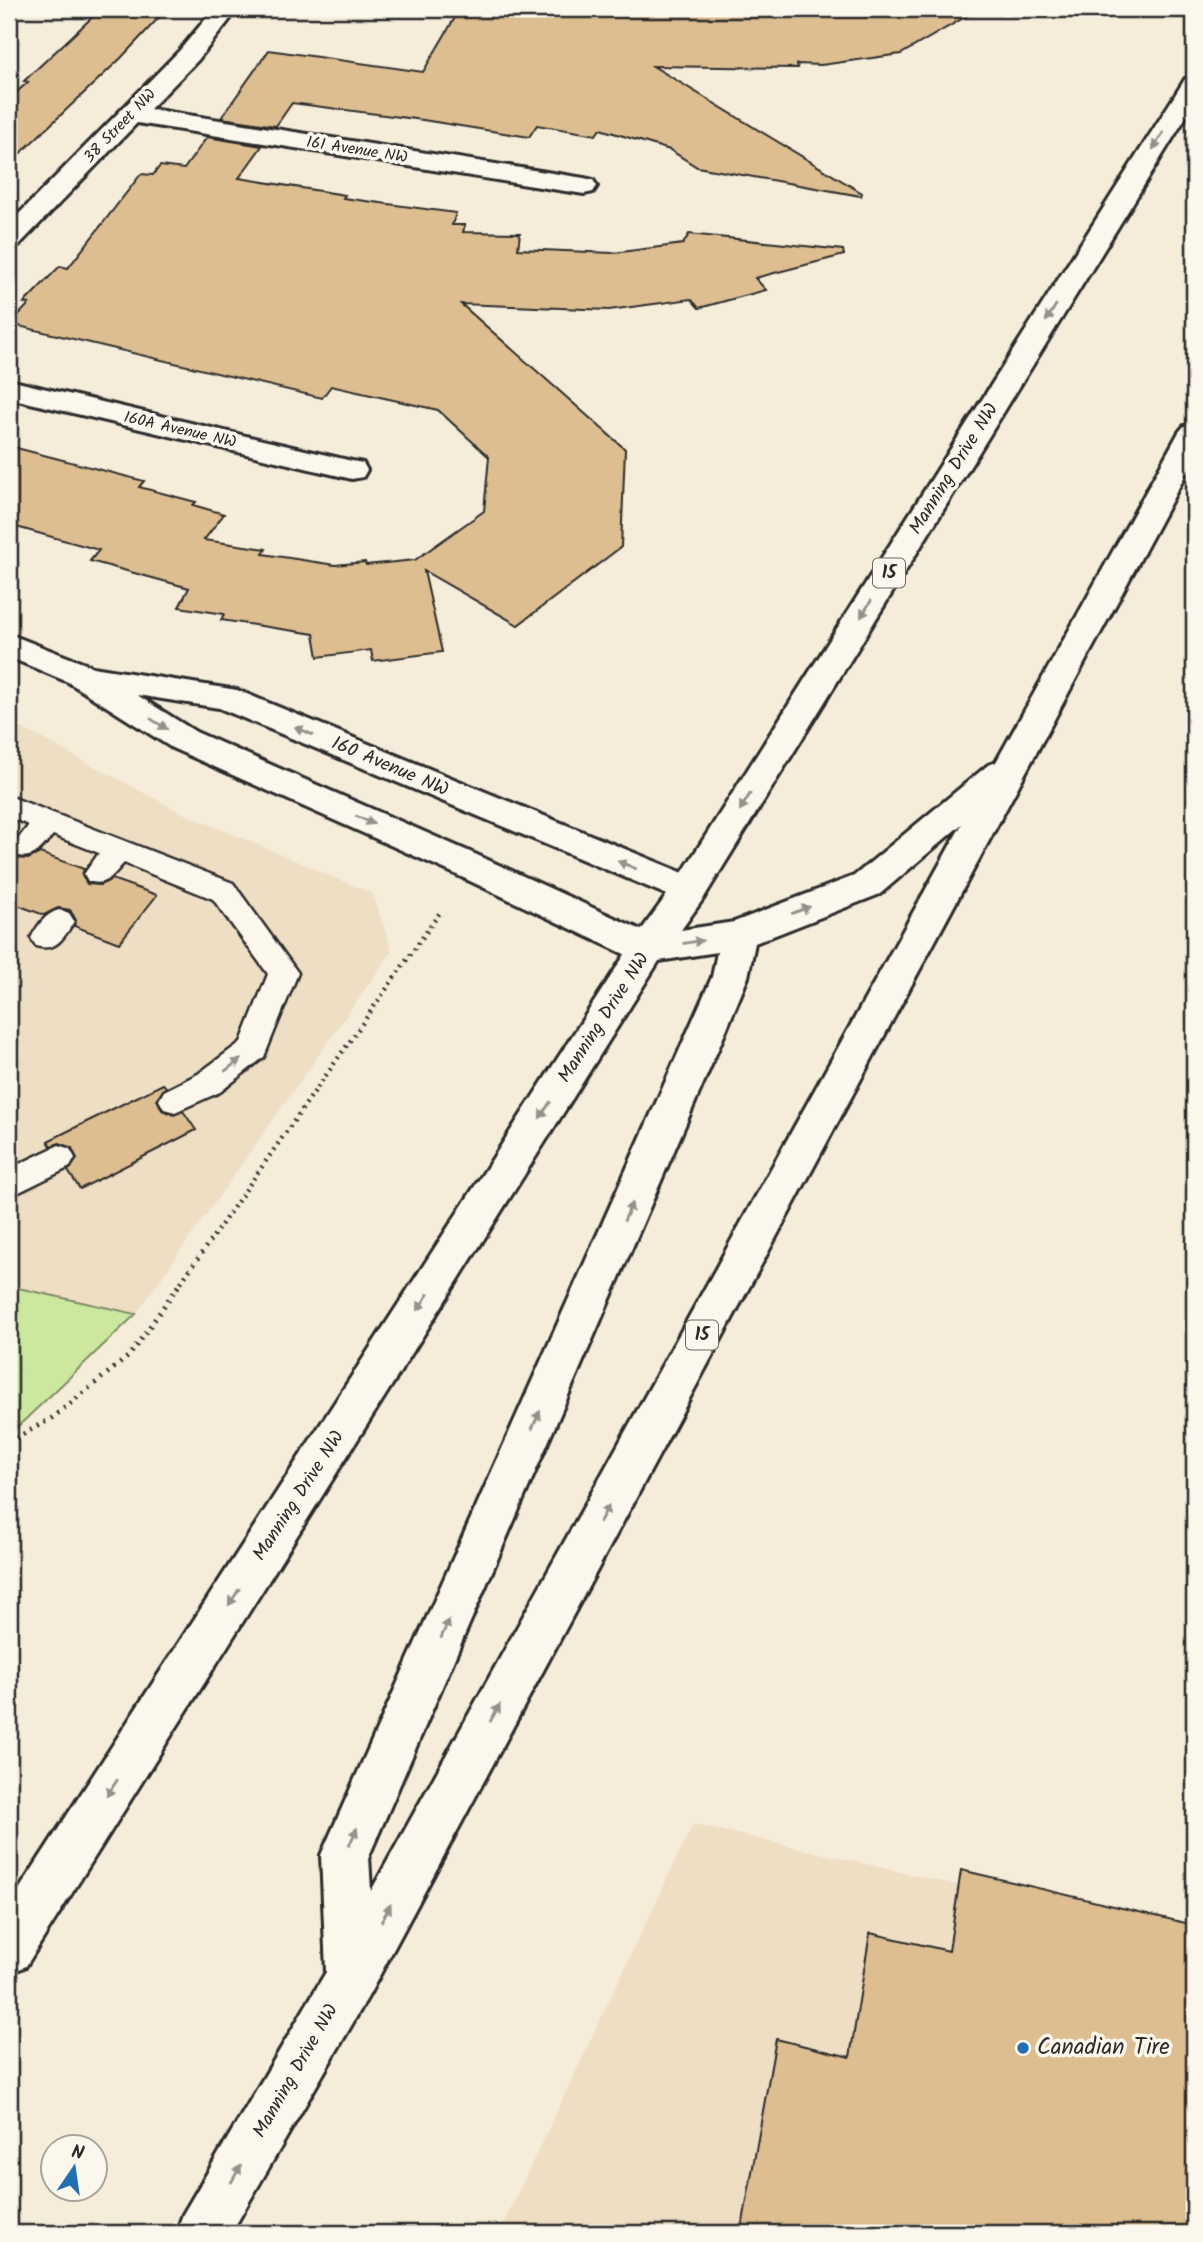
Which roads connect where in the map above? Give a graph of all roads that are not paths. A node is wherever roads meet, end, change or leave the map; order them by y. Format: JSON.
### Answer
{"nodes":[{"id":1,"x":226,"y":9,"type":"edge"},
{"id":2,"x":1194,"y":83,"type":"edge"},
{"id":3,"x":131,"y":114,"type":"junction"},
{"id":4,"x":584,"y":186,"type":"dead end"},
{"id":5,"x":9,"y":239,"type":"edge"},
{"id":6,"x":9,"y":389,"type":"edge"},
{"id":7,"x":1194,"y":432,"type":"edge"},
{"id":8,"x":352,"y":470,"type":"dead end"},
{"id":9,"x":9,"y":645,"type":"edge"},
{"id":10,"x":80,"y":674,"type":"junction"},
{"id":11,"x":1016,"y":761,"type":"junction"},
{"id":12,"x":9,"y":806,"type":"edge"},
{"id":13,"x":48,"y":822,"type":"junction"},
{"id":14,"x":25,"y":848,"type":"dead end"},
{"id":15,"x":118,"y":850,"type":"junction"},
{"id":16,"x":97,"y":874,"type":"dead end"},
{"id":17,"x":690,"y":890,"type":"junction"},
{"id":18,"x":738,"y":935,"type":"junction"},
{"id":19,"x":648,"y":949,"type":"junction"},
{"id":20,"x":174,"y":1100,"type":"dead end"},
{"id":21,"x":59,"y":1158,"type":"dead end"},
{"id":22,"x":9,"y":1184,"type":"edge"},
{"id":23,"x":9,"y":1949,"type":"edge"},
{"id":24,"x":351,"y":1977,"type":"junction"},
{"id":25,"x":202,"y":2233,"type":"edge"}],
"edges":[{"from":1,"to":3,"type":"main road","name":"38 Street NW"},
{"from":2,"to":17,"type":"main road","name":"Manning Drive NW","number":"15","one_way":true},
{"from":3,"to":4,"type":"main road","name":"161 Avenue NW"},
{"from":3,"to":5,"type":"main road","name":"38 Street NW"},
{"from":6,"to":8,"type":"main road","name":"160A Avenue NW"},
{"from":7,"to":11,"type":"main road","name":"Manning Drive NW","number":"15"},
{"from":9,"to":10,"type":"main road","name":"160 Avenue NW"},
{"from":17,"to":10,"type":"main road","name":"160 Avenue NW","one_way":true},
{"from":10,"to":19,"type":"main road","name":"160 Avenue NW","one_way":true},
{"from":18,"to":11,"type":"main road","one_way":true},
{"from":24,"to":11,"type":"main road","name":"Manning Drive NW","number":"15","one_way":true},
{"from":12,"to":13,"type":"lane"},
{"from":13,"to":14,"type":"lane"},
{"from":13,"to":15,"type":"lane"},
{"from":15,"to":16,"type":"lane"},
{"from":20,"to":15,"type":"lane","one_way":true},
{"from":17,"to":18,"type":"main road"},
{"from":17,"to":19,"type":"main road","name":"Manning Drive NW"},
{"from":19,"to":18,"type":"main road","one_way":true},
{"from":24,"to":18,"type":"main road","one_way":true},
{"from":19,"to":23,"type":"main road","name":"Manning Drive NW","one_way":true},
{"from":21,"to":22,"type":"lane"},
{"from":25,"to":24,"type":"main road","name":"Manning Drive NW","number":"15","one_way":true}]}
